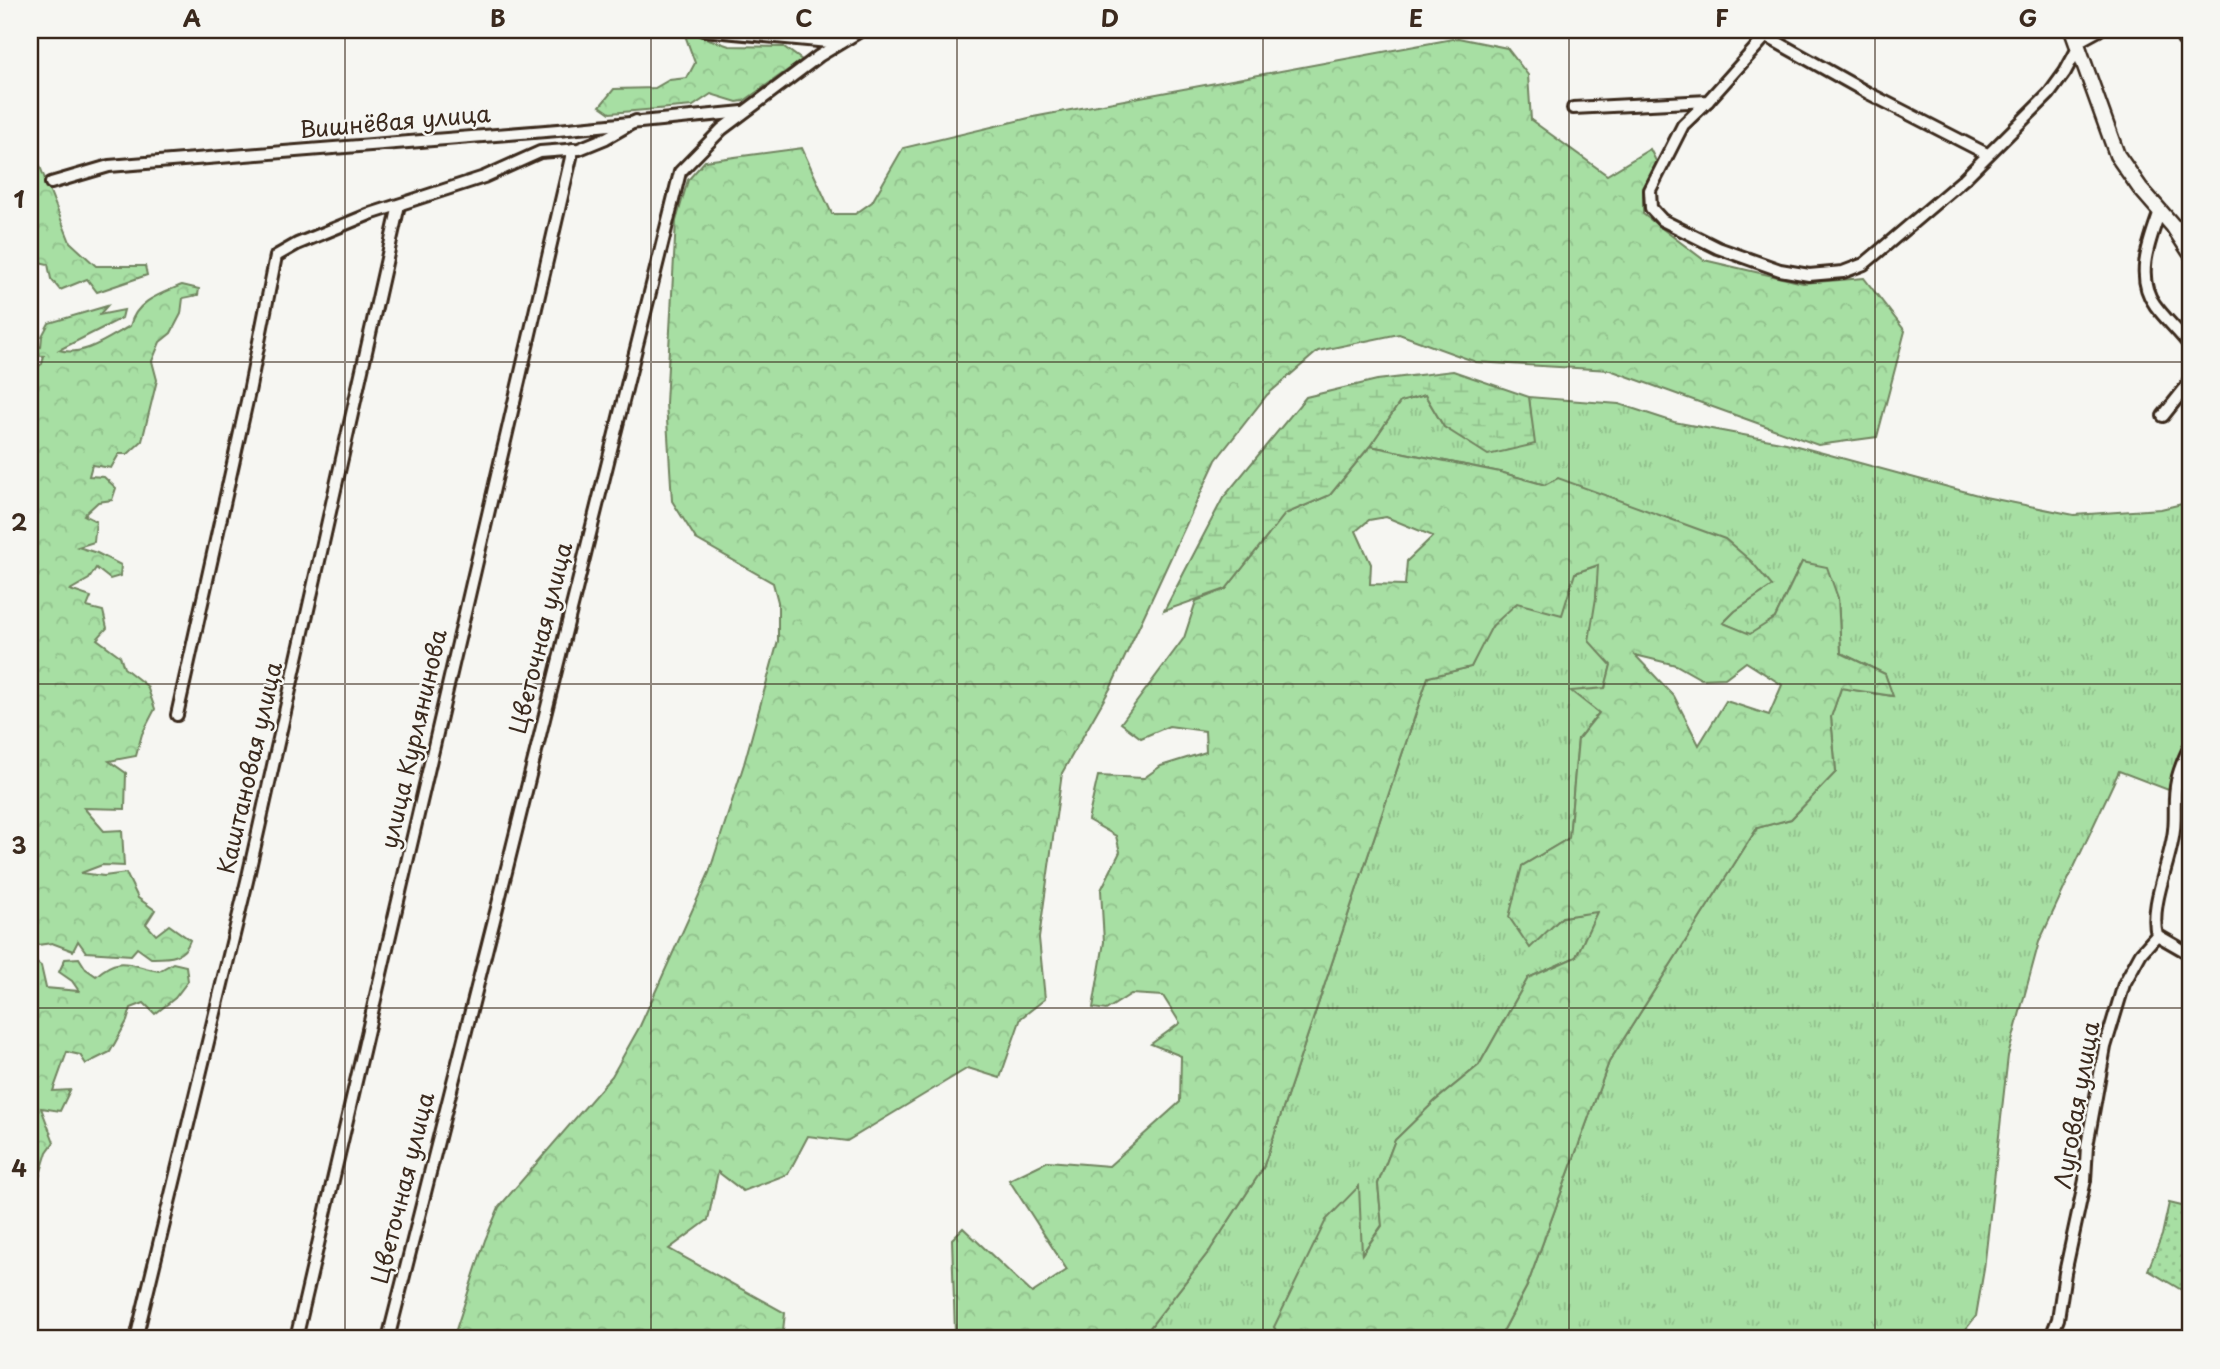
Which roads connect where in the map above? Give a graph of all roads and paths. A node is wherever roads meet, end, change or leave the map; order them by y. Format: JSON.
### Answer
{"nodes":[{"id":1,"x":703,"y":30,"type":"edge"},
{"id":2,"x":862,"y":30,"type":"edge"},
{"id":3,"x":2099,"y":30,"type":"edge"},
{"id":4,"x":2184,"y":30,"type":"edge"},
{"id":5,"x":731,"y":31,"type":"edge"},
{"id":6,"x":1768,"y":33,"type":"edge"},
{"id":7,"x":2076,"y":39,"type":"edge"},
{"id":8,"x":2190,"y":40,"type":"edge"},
{"id":9,"x":839,"y":43,"type":"junction"},
{"id":10,"x":1708,"y":101,"type":"junction"},
{"id":11,"x":1573,"y":108,"type":"dead end"},
{"id":12,"x":746,"y":112,"type":"junction"},
{"id":13,"x":636,"y":121,"type":"junction"},
{"id":14,"x":573,"y":149,"type":"junction"},
{"id":15,"x":1987,"y":154,"type":"junction"},
{"id":16,"x":51,"y":183,"type":"dead end"},
{"id":17,"x":399,"y":205,"type":"junction"},
{"id":18,"x":2160,"y":211,"type":"junction"},
{"id":19,"x":2173,"y":226,"type":"junction"},
{"id":20,"x":2190,"y":227,"type":"edge"},
{"id":21,"x":2190,"y":252,"type":"edge"},
{"id":22,"x":2190,"y":346,"type":"edge"},
{"id":23,"x":2190,"y":382,"type":"edge"},
{"id":24,"x":2163,"y":416,"type":"dead end"},
{"id":25,"x":177,"y":715,"type":"dead end"},
{"id":26,"x":2190,"y":746,"type":"edge"},
{"id":27,"x":2157,"y":935,"type":"junction"},
{"id":28,"x":2190,"y":954,"type":"edge"},
{"id":29,"x":136,"y":1339,"type":"edge"},
{"id":30,"x":296,"y":1339,"type":"edge"},
{"id":31,"x":388,"y":1339,"type":"edge"},
{"id":32,"x":2043,"y":1339,"type":"edge"}],
"edges":[{"from":1,"to":5,"type":"street"},
{"from":2,"to":9,"type":"street","name":"Цветочная улица"},
{"from":3,"to":7,"type":"street"},
{"from":4,"to":8,"type":"street"},
{"from":5,"to":9,"type":"street"},
{"from":6,"to":10,"type":"street"},
{"from":6,"to":15,"type":"street"},
{"from":7,"to":15,"type":"street"},
{"from":7,"to":18,"type":"street"},
{"from":9,"to":12,"type":"street","name":"Цветочная улица"},
{"from":10,"to":11,"type":"street"},
{"from":10,"to":15,"type":"street"},
{"from":12,"to":13,"type":"street","name":"Вишнёвая улица"},
{"from":12,"to":31,"type":"street","name":"Цветочная улица"},
{"from":13,"to":14,"type":"street"},
{"from":13,"to":16,"type":"street","name":"Вишнёвая улица"},
{"from":14,"to":17,"type":"street"},
{"from":14,"to":30,"type":"street","name":"улица Курлянинова"},
{"from":17,"to":25,"type":"street"},
{"from":17,"to":29,"type":"street","name":"Каштановая улица"},
{"from":18,"to":19,"type":"street"},
{"from":18,"to":22,"type":"street"},
{"from":19,"to":20,"type":"street"},
{"from":19,"to":21,"type":"street"},
{"from":23,"to":24,"type":"street"},
{"from":26,"to":27,"type":"street"},
{"from":27,"to":28,"type":"street"},
{"from":27,"to":32,"type":"street","name":"Луговая улица"}]}
